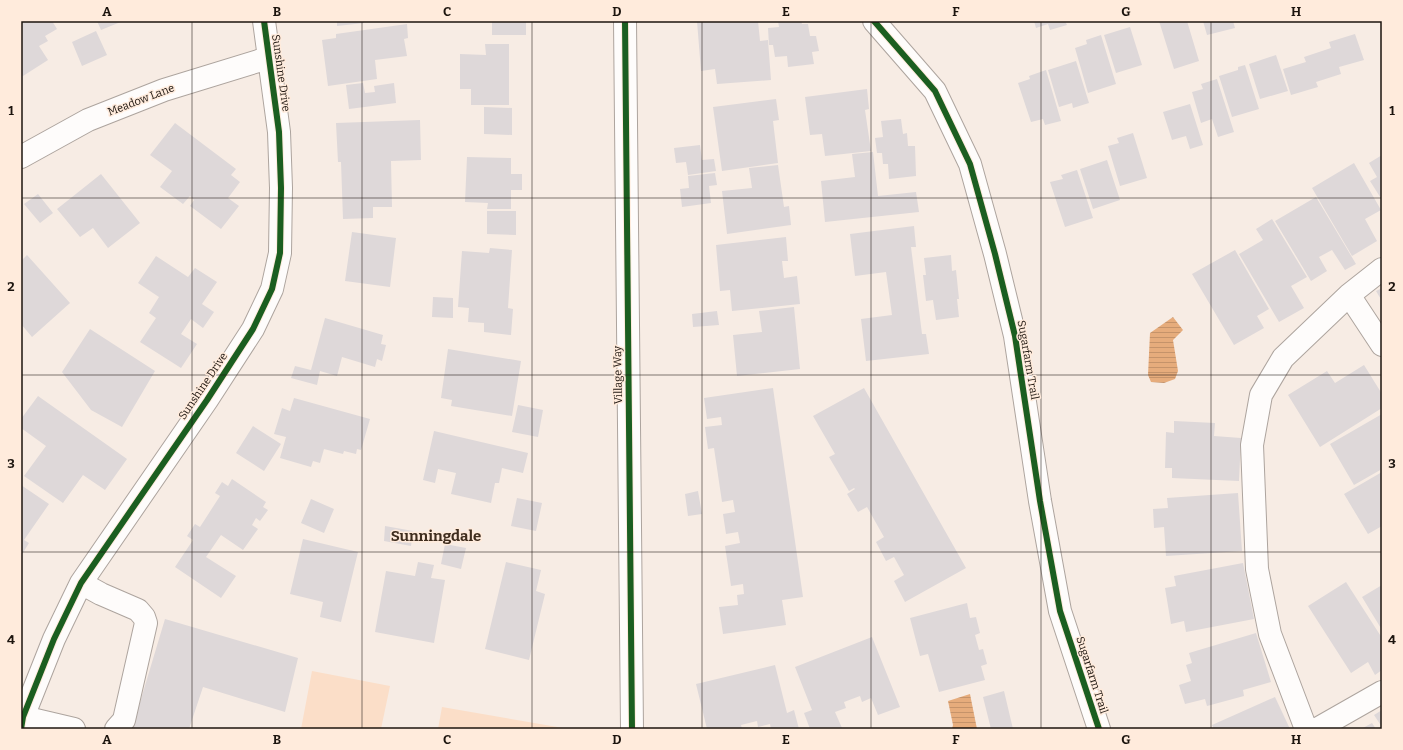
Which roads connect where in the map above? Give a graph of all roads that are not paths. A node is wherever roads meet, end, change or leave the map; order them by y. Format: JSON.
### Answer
{"nodes":[{"id":1,"x":264,"y":21,"type":"edge"},
{"id":2,"x":625,"y":21,"type":"edge"},
{"id":3,"x":874,"y":21,"type":"edge"},
{"id":4,"x":268,"y":58,"type":"junction"},
{"id":5,"x":21,"y":158,"type":"edge"},
{"id":6,"x":1382,"y":269,"type":"edge"},
{"id":7,"x":1349,"y":295,"type":"junction"},
{"id":8,"x":1382,"y":345,"type":"edge"},
{"id":9,"x":81,"y":583,"type":"junction"},
{"id":10,"x":1382,"y":692,"type":"edge"},
{"id":11,"x":22,"y":723,"type":"edge"},
{"id":12,"x":74,"y":729,"type":"edge"},
{"id":13,"x":116,"y":729,"type":"edge"},
{"id":14,"x":632,"y":729,"type":"edge"},
{"id":15,"x":1099,"y":729,"type":"edge"},
{"id":16,"x":1306,"y":729,"type":"edge"},
{"id":17,"x":1317,"y":729,"type":"edge"}],
"edges":[{"from":1,"to":4,"type":"street","name":"Sunshine Drive"},
{"from":2,"to":14,"type":"street","name":"Village Way"},
{"from":3,"to":15,"type":"street","name":"Sugarfarm Trail"},
{"from":4,"to":5,"type":"street","name":"Meadow Lane"},
{"from":4,"to":9,"type":"street","name":"Sunshine Drive"},
{"from":6,"to":7,"type":"street"},
{"from":7,"to":8,"type":"street"},
{"from":7,"to":16,"type":"street"},
{"from":9,"to":11,"type":"street","name":"Sunshine Drive"},
{"from":9,"to":13,"type":"street"},
{"from":10,"to":17,"type":"street"},
{"from":11,"to":12,"type":"street"}]}
